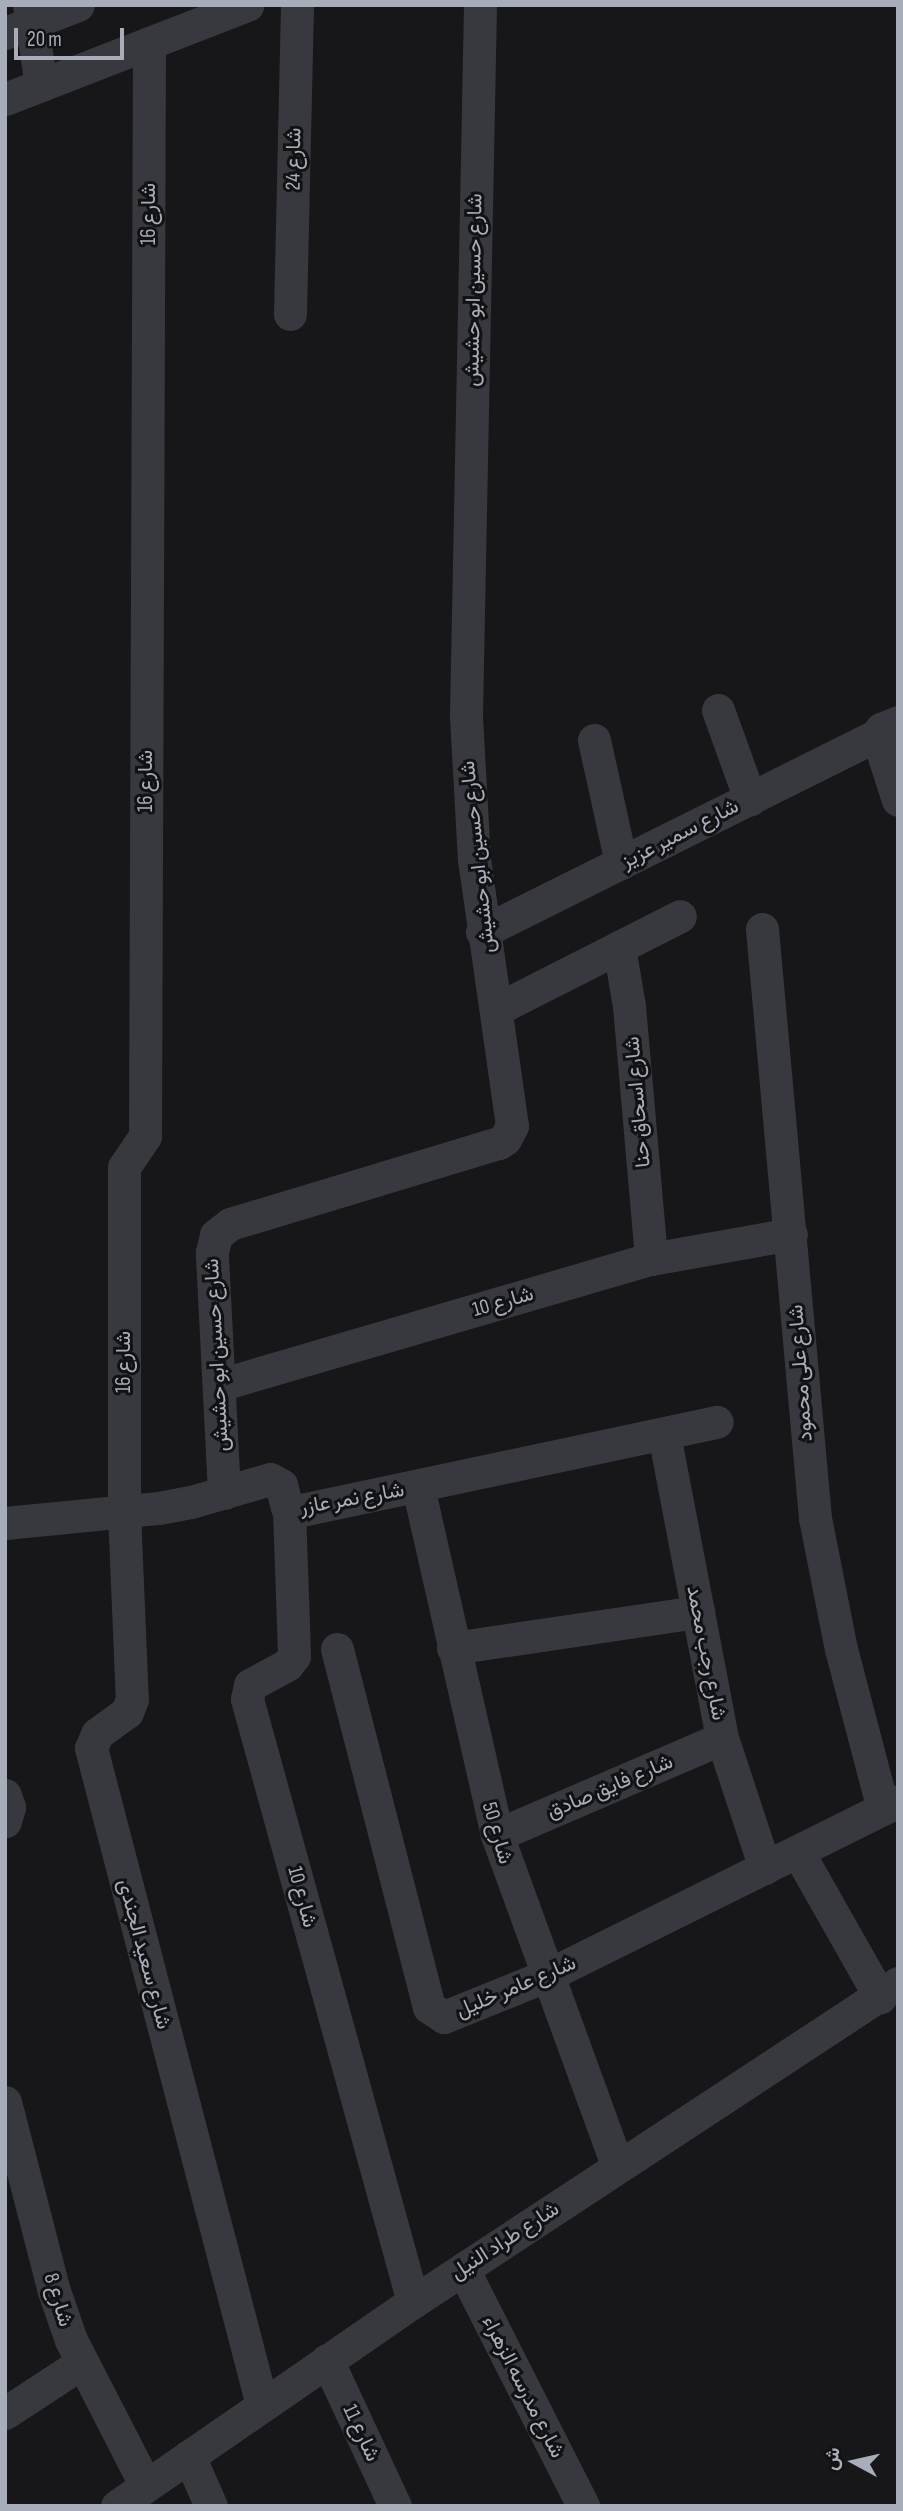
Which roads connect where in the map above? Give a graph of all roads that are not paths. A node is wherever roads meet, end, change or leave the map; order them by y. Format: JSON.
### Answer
{"nodes":[{"id":1,"x":78,"y":5,"type":"edge"},
{"id":2,"x":247,"y":5,"type":"edge"},
{"id":3,"x":297,"y":5,"type":"edge"},
{"id":4,"x":480,"y":5,"type":"edge"},
{"id":5,"x":186,"y":17,"type":"edge"},
{"id":6,"x":22,"y":20,"type":"edge"},
{"id":7,"x":149,"y":43,"type":"junction"},
{"id":8,"x":41,"y":85,"type":"junction"},
{"id":9,"x":5,"y":99,"type":"edge"},
{"id":10,"x":290,"y":314,"type":"dead end"},
{"id":11,"x":718,"y":710,"type":"dead end"},
{"id":12,"x":887,"y":728,"type":"edge"},
{"id":13,"x":594,"y":740,"type":"dead end"},
{"id":14,"x":750,"y":799,"type":"junction"},
{"id":15,"x":898,"y":800,"type":"edge"},
{"id":16,"x":621,"y":863,"type":"junction"},
{"id":17,"x":680,"y":916,"type":"dead end"},
{"id":18,"x":762,"y":929,"type":"dead end"},
{"id":19,"x":482,"y":932,"type":"junction"},
{"id":20,"x":619,"y":947,"type":"junction"},
{"id":21,"x":496,"y":1009,"type":"junction"},
{"id":22,"x":790,"y":1234,"type":"junction"},
{"id":23,"x":651,"y":1259,"type":"junction"},
{"id":24,"x":219,"y":1385,"type":"junction"},
{"id":25,"x":717,"y":1422,"type":"dead end"},
{"id":26,"x":664,"y":1434,"type":"junction"},
{"id":27,"x":418,"y":1487,"type":"junction"},
{"id":28,"x":224,"y":1493,"type":"junction"},
{"id":29,"x":289,"y":1510,"type":"junction"},
{"id":30,"x":124,"y":1512,"type":"junction"},
{"id":31,"x":5,"y":1523,"type":"edge"},
{"id":32,"x":698,"y":1612,"type":"junction"},
{"id":33,"x":453,"y":1647,"type":"junction"},
{"id":34,"x":337,"y":1649,"type":"dead end"},
{"id":35,"x":722,"y":1738,"type":"junction"},
{"id":36,"x":890,"y":1805,"type":"edge"},
{"id":37,"x":497,"y":1835,"type":"junction"},
{"id":38,"x":798,"y":1852,"type":"junction"},
{"id":39,"x":765,"y":1868,"type":"junction"},
{"id":40,"x":548,"y":1975,"type":"junction"},
{"id":41,"x":889,"y":1990,"type":"edge"},
{"id":42,"x":5,"y":2102,"type":"edge"},
{"id":43,"x":618,"y":2167,"type":"junction"},
{"id":44,"x":463,"y":2269,"type":"junction"},
{"id":45,"x":413,"y":2302,"type":"junction"},
{"id":46,"x":327,"y":2360,"type":"junction"},
{"id":47,"x":80,"y":2364,"type":"junction"},
{"id":48,"x":262,"y":2404,"type":"junction"},
{"id":49,"x":5,"y":2413,"type":"edge"},
{"id":50,"x":189,"y":2456,"type":"junction"},
{"id":51,"x":146,"y":2486,"type":"junction"},
{"id":52,"x":117,"y":2506,"type":"edge"},
{"id":53,"x":211,"y":2506,"type":"edge"},
{"id":54,"x":395,"y":2506,"type":"edge"},
{"id":55,"x":583,"y":2506,"type":"edge"}],
"edges":[{"from":1,"to":6,"type":"street"},
{"from":2,"to":5,"type":"street"},
{"from":3,"to":10,"type":"street","name":"شارع 24"},
{"from":4,"to":19,"type":"street","name":"شارع حسين ابو حشيش"},
{"from":5,"to":7,"type":"street"},
{"from":6,"to":8,"type":"street"},
{"from":7,"to":8,"type":"street"},
{"from":7,"to":30,"type":"street","name":"شارع 16"},
{"from":8,"to":9,"type":"street"},
{"from":11,"to":14,"type":"street"},
{"from":12,"to":14,"type":"street","name":"شارع سمير عزيز"},
{"from":12,"to":15,"type":"street"},
{"from":13,"to":16,"type":"street"},
{"from":14,"to":16,"type":"street","name":"شارع سمير عزيز"},
{"from":16,"to":19,"type":"street","name":"شارع سمير عزيز"},
{"from":17,"to":20,"type":"street"},
{"from":18,"to":22,"type":"street","name":"شارع على محمود"},
{"from":19,"to":21,"type":"street","name":"شارع حسين ابو حشيش"},
{"from":20,"to":21,"type":"street"},
{"from":20,"to":23,"type":"street","name":"شارع اسحاق حنا"},
{"from":21,"to":24,"type":"street","name":"شارع حسين ابو حشيش"},
{"from":22,"to":23,"type":"street","name":"شارع 10"},
{"from":22,"to":36,"type":"street","name":"شارع على محمود"},
{"from":23,"to":24,"type":"street","name":"شارع 10"},
{"from":24,"to":28,"type":"street","name":"شارع حسين ابو حشيش"},
{"from":25,"to":26,"type":"street","name":"شارع نمر عازر"},
{"from":26,"to":27,"type":"street","name":"شارع نمر عازر"},
{"from":26,"to":32,"type":"street","name":"شارع رجب محمد"},
{"from":27,"to":29,"type":"street","name":"شارع نمر عازر"},
{"from":27,"to":33,"type":"street","name":"شارع 50"},
{"from":28,"to":29,"type":"street","name":"شارع نمر عازر"},
{"from":28,"to":30,"type":"street","name":"شارع نمر عازر"},
{"from":29,"to":45,"type":"street","name":"شارع 10"},
{"from":30,"to":31,"type":"street","name":"شارع نمر عازر"},
{"from":30,"to":48,"type":"street","name":"شارع سعيد الجندى"},
{"from":32,"to":33,"type":"street"},
{"from":32,"to":35,"type":"street","name":"شارع رجب محمد"},
{"from":33,"to":37,"type":"street","name":"شارع 50"},
{"from":34,"to":40,"type":"street","name":"شارع عامر خليل"},
{"from":35,"to":37,"type":"street","name":"شارع فايق صادق"},
{"from":35,"to":39,"type":"street","name":"شارع رجب محمد"},
{"from":36,"to":38,"type":"street","name":"شارع عامر خليل"},
{"from":37,"to":40,"type":"street","name":"شارع 50"},
{"from":38,"to":39,"type":"street","name":"شارع عامر خليل"},
{"from":38,"to":41,"type":"street"},
{"from":39,"to":40,"type":"street","name":"شارع عامر خليل"},
{"from":40,"to":43,"type":"street","name":"شارع 50"},
{"from":41,"to":43,"type":"street","name":"شارع طراد النيل"},
{"from":42,"to":47,"type":"street","name":"شارع 8"},
{"from":43,"to":44,"type":"street","name":"شارع طراد النيل"},
{"from":44,"to":45,"type":"street","name":"شارع طراد النيل"},
{"from":44,"to":55,"type":"street","name":"شارع مدرسه الزهراء"},
{"from":45,"to":46,"type":"street","name":"شارع طراد النيل"},
{"from":46,"to":48,"type":"street","name":"شارع طراد النيل"},
{"from":46,"to":54,"type":"street","name":"شارع 11"},
{"from":47,"to":49,"type":"street"},
{"from":47,"to":51,"type":"street","name":"شارع 8"},
{"from":48,"to":50,"type":"street","name":"شارع طراد النيل"},
{"from":50,"to":51,"type":"street","name":"شارع طراد النيل"},
{"from":50,"to":53,"type":"street"},
{"from":51,"to":52,"type":"street","name":"شارع طراد النيل"}]}
